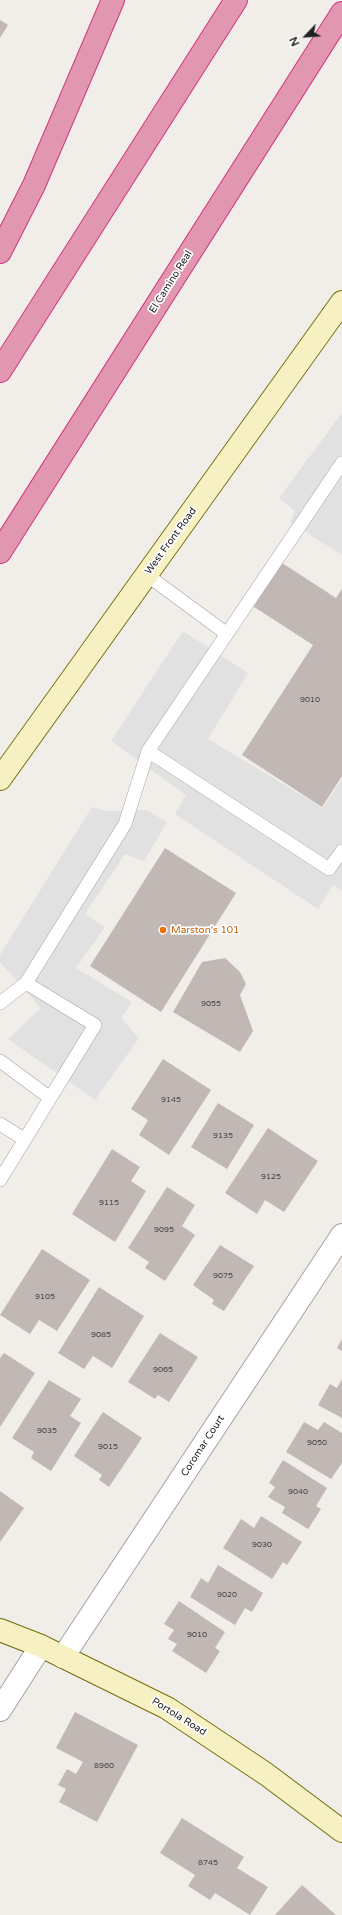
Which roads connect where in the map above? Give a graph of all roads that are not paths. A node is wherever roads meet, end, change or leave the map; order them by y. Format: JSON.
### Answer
{"nodes":[{"id":1,"x":113,"y":0,"type":"edge"},
{"id":2,"x":236,"y":0,"type":"edge"},
{"id":3,"x":342,"y":13,"type":"edge"},
{"id":4,"x":0,"y":252,"type":"edge"},
{"id":5,"x":342,"y":302,"type":"edge"},
{"id":6,"x":0,"y":371,"type":"edge"},
{"id":7,"x":342,"y":462,"type":"edge"},
{"id":8,"x":0,"y":552,"type":"edge"},
{"id":9,"x":146,"y":575,"type":"junction"},
{"id":10,"x":227,"y":634,"type":"junction"},
{"id":11,"x":148,"y":751,"type":"junction"},
{"id":12,"x":0,"y":780,"type":"edge"},
{"id":13,"x":342,"y":851,"type":"edge"},
{"id":14,"x":26,"y":983,"type":"junction"},
{"id":15,"x":0,"y":1002,"type":"edge"},
{"id":16,"x":0,"y":1061,"type":"edge"},
{"id":17,"x":50,"y":1098,"type":"junction"},
{"id":18,"x":0,"y":1124,"type":"edge"},
{"id":19,"x":24,"y":1139,"type":"junction"},
{"id":20,"x":0,"y":1180,"type":"edge"},
{"id":21,"x":342,"y":1234,"type":"edge"},
{"id":22,"x":0,"y":1630,"type":"edge"},
{"id":23,"x":40,"y":1646,"type":"junction"},
{"id":24,"x":63,"y":1657,"type":"junction"},
{"id":25,"x":0,"y":1710,"type":"edge"},
{"id":26,"x":342,"y":1831,"type":"edge"}],
"edges":[{"from":1,"to":4,"type":"highway"},
{"from":2,"to":6,"type":"highway"},
{"from":3,"to":8,"type":"highway","name":"El Camino Real"},
{"from":5,"to":9,"type":"street","name":"West Front Road"},
{"from":7,"to":10,"type":"lane"},
{"from":9,"to":10,"type":"lane"},
{"from":9,"to":12,"type":"street","name":"West Front Road"},
{"from":10,"to":11,"type":"lane"},
{"from":11,"to":13,"type":"lane"},
{"from":11,"to":14,"type":"lane"},
{"from":14,"to":15,"type":"lane"},
{"from":14,"to":17,"type":"lane"},
{"from":16,"to":17,"type":"lane"},
{"from":17,"to":19,"type":"lane"},
{"from":18,"to":19,"type":"lane"},
{"from":19,"to":20,"type":"lane"},
{"from":21,"to":24,"type":"street","name":"Coromar Court"},
{"from":22,"to":23,"type":"street","name":"Portola Road"},
{"from":23,"to":24,"type":"street","name":"Portola Road"},
{"from":23,"to":25,"type":"street"},
{"from":24,"to":26,"type":"street","name":"Portola Road"}]}
